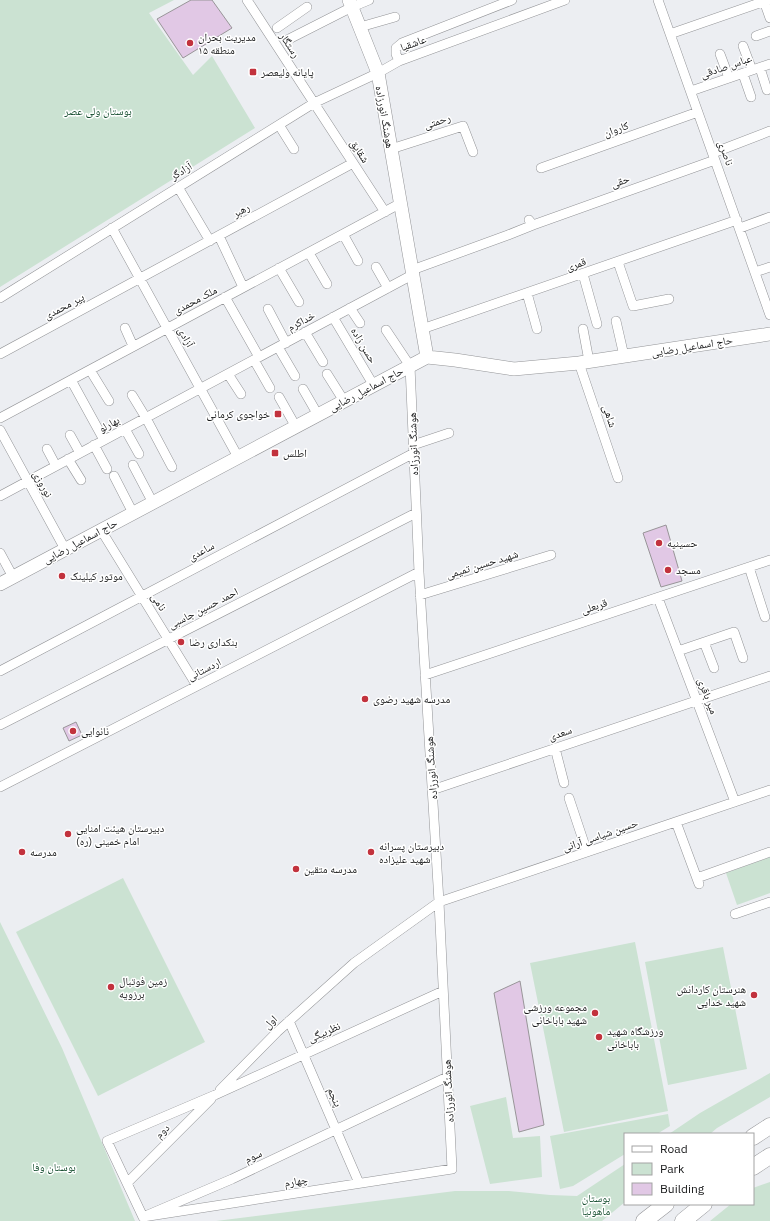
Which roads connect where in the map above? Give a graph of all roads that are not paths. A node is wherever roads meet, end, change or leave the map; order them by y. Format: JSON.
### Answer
{"nodes":[{"id":1,"x":247,"y":0,"type":"edge"},
{"id":2,"x":369,"y":0,"type":"edge"},
{"id":3,"x":512,"y":0,"type":"edge"},
{"id":4,"x":565,"y":0,"type":"edge"},
{"id":5,"x":658,"y":0,"type":"edge"},
{"id":6,"x":766,"y":1,"type":"edge"},
{"id":7,"x":351,"y":4,"type":"edge"},
{"id":8,"x":307,"y":7,"type":"dead end"},
{"id":9,"x":395,"y":16,"type":"dead end"},
{"id":10,"x":770,"y":18,"type":"edge"},
{"id":11,"x":288,"y":20,"type":"junction"},
{"id":12,"x":360,"y":27,"type":"junction"},
{"id":13,"x":277,"y":28,"type":"dead end"},
{"id":14,"x":770,"y":31,"type":"edge"},
{"id":15,"x":299,"y":34,"type":"junction"},
{"id":16,"x":670,"y":34,"type":"junction"},
{"id":17,"x":756,"y":36,"type":"dead end"},
{"id":18,"x":288,"y":40,"type":"dead end"},
{"id":19,"x":743,"y":46,"type":"dead end"},
{"id":20,"x":720,"y":54,"type":"dead end"},
{"id":21,"x":399,"y":61,"type":"junction"},
{"id":22,"x":770,"y":64,"type":"edge"},
{"id":23,"x":756,"y":69,"type":"junction"},
{"id":24,"x":378,"y":73,"type":"junction"},
{"id":25,"x":743,"y":74,"type":"junction"},
{"id":26,"x":729,"y":78,"type":"junction"},
{"id":27,"x":767,"y":90,"type":"dead end"},
{"id":28,"x":691,"y":91,"type":"junction"},
{"id":29,"x":751,"y":97,"type":"dead end"},
{"id":30,"x":314,"y":103,"type":"junction"},
{"id":31,"x":698,"y":112,"type":"junction"},
{"id":32,"x":279,"y":124,"type":"junction"},
{"id":33,"x":770,"y":133,"type":"edge"},
{"id":34,"x":294,"y":149,"type":"dead end"},
{"id":35,"x":390,"y":149,"type":"junction"},
{"id":36,"x":473,"y":152,"type":"dead end"},
{"id":37,"x":714,"y":156,"type":"junction"},
{"id":38,"x":354,"y":163,"type":"junction"},
{"id":39,"x":541,"y":168,"type":"dead end"},
{"id":40,"x":178,"y":187,"type":"junction"},
{"id":41,"x":401,"y":203,"type":"junction"},
{"id":42,"x":385,"y":212,"type":"junction"},
{"id":43,"x":770,"y":217,"type":"edge"},
{"id":44,"x":738,"y":224,"type":"junction"},
{"id":45,"x":112,"y":228,"type":"junction"},
{"id":46,"x":343,"y":234,"type":"junction"},
{"id":47,"x":219,"y":236,"type":"junction"},
{"id":48,"x":210,"y":241,"type":"junction"},
{"id":49,"x":308,"y":253,"type":"junction"},
{"id":50,"x":358,"y":261,"type":"dead end"},
{"id":51,"x":618,"y":262,"type":"junction"},
{"id":52,"x":376,"y":267,"type":"dead end"},
{"id":53,"x":770,"y":267,"type":"edge"},
{"id":54,"x":279,"y":268,"type":"junction"},
{"id":55,"x":756,"y":272,"type":"junction"},
{"id":56,"x":412,"y":273,"type":"junction"},
{"id":57,"x":582,"y":274,"type":"junction"},
{"id":58,"x":140,"y":279,"type":"junction"},
{"id":59,"x":327,"y":284,"type":"dead end"},
{"id":60,"x":243,"y":287,"type":"junction"},
{"id":61,"x":388,"y":288,"type":"junction"},
{"id":62,"x":527,"y":293,"type":"junction"},
{"id":63,"x":225,"y":297,"type":"junction"},
{"id":64,"x":0,"y":298,"type":"edge"},
{"id":65,"x":669,"y":299,"type":"dead end"},
{"id":66,"x":299,"y":302,"type":"dead end"},
{"id":67,"x":350,"y":308,"type":"junction"},
{"id":68,"x":268,"y":309,"type":"dead end"},
{"id":69,"x":770,"y":315,"type":"edge"},
{"id":70,"x":333,"y":318,"type":"junction"},
{"id":71,"x":616,"y":321,"type":"dead end"},
{"id":72,"x":360,"y":323,"type":"dead end"},
{"id":73,"x":597,"y":324,"type":"dead end"},
{"id":74,"x":124,"y":328,"type":"dead end"},
{"id":75,"x":167,"y":328,"type":"junction"},
{"id":76,"x":537,"y":329,"type":"dead end"},
{"id":77,"x":583,"y":329,"type":"dead end"},
{"id":78,"x":386,"y":330,"type":"dead end"},
{"id":79,"x":422,"y":330,"type":"junction"},
{"id":80,"x":305,"y":332,"type":"junction"},
{"id":81,"x":770,"y":334,"type":"edge"},
{"id":82,"x":282,"y":345,"type":"junction"},
{"id":83,"x":134,"y":346,"type":"junction"},
{"id":84,"x":0,"y":354,"type":"edge"},
{"id":85,"x":624,"y":356,"type":"junction"},
{"id":86,"x":427,"y":357,"type":"junction"},
{"id":87,"x":257,"y":358,"type":"junction"},
{"id":88,"x":322,"y":362,"type":"dead end"},
{"id":89,"x":584,"y":362,"type":"junction"},
{"id":90,"x":410,"y":366,"type":"junction"},
{"id":91,"x":90,"y":370,"type":"junction"},
{"id":92,"x":228,"y":374,"type":"junction"},
{"id":93,"x":327,"y":374,"type":"dead end"},
{"id":94,"x":295,"y":376,"type":"dead end"},
{"id":95,"x":71,"y":380,"type":"junction"},
{"id":96,"x":374,"y":386,"type":"junction"},
{"id":97,"x":200,"y":388,"type":"junction"},
{"id":98,"x":270,"y":388,"type":"dead end"},
{"id":99,"x":303,"y":390,"type":"dead end"},
{"id":100,"x":241,"y":394,"type":"dead end"},
{"id":101,"x":132,"y":395,"type":"dead end"},
{"id":102,"x":279,"y":397,"type":"dead end"},
{"id":103,"x":109,"y":401,"type":"dead end"},
{"id":104,"x":344,"y":401,"type":"junction"},
{"id":105,"x":318,"y":415,"type":"junction"},
{"id":106,"x":0,"y":418,"type":"edge"},
{"id":107,"x":146,"y":418,"type":"junction"},
{"id":108,"x":296,"y":427,"type":"junction"},
{"id":109,"x":125,"y":429,"type":"junction"},
{"id":110,"x":0,"y":430,"type":"edge"},
{"id":111,"x":449,"y":433,"type":"dead end"},
{"id":112,"x":70,"y":435,"type":"dead end"},
{"id":113,"x":104,"y":440,"type":"junction"},
{"id":114,"x":94,"y":445,"type":"junction"},
{"id":115,"x":47,"y":449,"type":"dead end"},
{"id":116,"x":414,"y":449,"type":"junction"},
{"id":117,"x":80,"y":453,"type":"junction"},
{"id":118,"x":139,"y":454,"type":"dead end"},
{"id":119,"x":238,"y":457,"type":"junction"},
{"id":120,"x":68,"y":460,"type":"junction"},
{"id":121,"x":133,"y":465,"type":"dead end"},
{"id":122,"x":56,"y":466,"type":"junction"},
{"id":123,"x":172,"y":467,"type":"dead end"},
{"id":124,"x":107,"y":469,"type":"dead end"},
{"id":125,"x":114,"y":476,"type":"dead end"},
{"id":126,"x":618,"y":478,"type":"dead end"},
{"id":127,"x":81,"y":480,"type":"dead end"},
{"id":128,"x":28,"y":481,"type":"junction"},
{"id":129,"x":0,"y":496,"type":"edge"},
{"id":130,"x":153,"y":503,"type":"junction"},
{"id":131,"x":133,"y":513,"type":"junction"},
{"id":132,"x":416,"y":513,"type":"junction"},
{"id":133,"x":101,"y":530,"type":"junction"},
{"id":134,"x":65,"y":549,"type":"junction"},
{"id":135,"x":0,"y":552,"type":"edge"},
{"id":136,"x":551,"y":555,"type":"dead end"},
{"id":137,"x":770,"y":560,"type":"edge"},
{"id":138,"x":749,"y":568,"type":"junction"},
{"id":139,"x":419,"y":572,"type":"junction"},
{"id":140,"x":13,"y":577,"type":"junction"},
{"id":141,"x":0,"y":584,"type":"edge"},
{"id":142,"x":420,"y":595,"type":"junction"},
{"id":143,"x":141,"y":596,"type":"junction"},
{"id":144,"x":658,"y":598,"type":"junction"},
{"id":145,"x":764,"y":617,"type":"dead end"},
{"id":146,"x":168,"y":639,"type":"junction"},
{"id":147,"x":704,"y":642,"type":"junction"},
{"id":148,"x":678,"y":651,"type":"junction"},
{"id":149,"x":743,"y":658,"type":"dead end"},
{"id":150,"x":714,"y":668,"type":"dead end"},
{"id":151,"x":0,"y":671,"type":"edge"},
{"id":152,"x":425,"y":675,"type":"junction"},
{"id":153,"x":770,"y":676,"type":"edge"},
{"id":154,"x":197,"y":686,"type":"junction"},
{"id":155,"x":696,"y":700,"type":"junction"},
{"id":156,"x":0,"y":725,"type":"edge"},
{"id":157,"x":555,"y":748,"type":"junction"},
{"id":158,"x":564,"y":783,"type":"dead end"},
{"id":159,"x":0,"y":787,"type":"edge"},
{"id":160,"x":432,"y":790,"type":"junction"},
{"id":161,"x":770,"y":790,"type":"edge"},
{"id":162,"x":569,"y":798,"type":"dead end"},
{"id":163,"x":736,"y":802,"type":"junction"},
{"id":164,"x":676,"y":822,"type":"junction"},
{"id":165,"x":587,"y":852,"type":"junction"},
{"id":166,"x":770,"y":852,"type":"edge"},
{"id":167,"x":439,"y":902,"type":"junction"},
{"id":168,"x":770,"y":902,"type":"edge"},
{"id":169,"x":735,"y":914,"type":"dead end"},
{"id":170,"x":443,"y":991,"type":"junction"},
{"id":171,"x":289,"y":1021,"type":"junction"},
{"id":172,"x":302,"y":1055,"type":"junction"},
{"id":173,"x":448,"y":1077,"type":"junction"},
{"id":174,"x":215,"y":1095,"type":"junction"},
{"id":175,"x":770,"y":1126,"type":"edge"},
{"id":176,"x":336,"y":1130,"type":"junction"},
{"id":177,"x":754,"y":1136,"type":"edge"},
{"id":178,"x":770,"y":1156,"type":"edge"},
{"id":179,"x":759,"y":1166,"type":"edge"},
{"id":180,"x":452,"y":1169,"type":"joint"},
{"id":181,"x":127,"y":1183,"type":"junction"},
{"id":182,"x":359,"y":1184,"type":"junction"},
{"id":183,"x":665,"y":1205,"type":"edge"},
{"id":184,"x":703,"y":1205,"type":"edge"},
{"id":185,"x":143,"y":1217,"type":"junction"},
{"id":186,"x":644,"y":1221,"type":"edge"},
{"id":187,"x":683,"y":1221,"type":"edge"}],
"edges":[{"from":1,"to":30,"type":"street","name":"رستگار"},
{"from":2,"to":7,"type":"street"},
{"from":3,"to":21,"type":"street","name":"عاشقیا"},
{"from":4,"to":21,"type":"street","name":"عاشقیا"},
{"from":5,"to":16,"type":"street","name":"ناصری"},
{"from":6,"to":10,"type":"street"},
{"from":6,"to":16,"type":"street"},
{"from":7,"to":12,"type":"main road","name":"هوشنگ انورزاده"},
{"from":7,"to":15,"type":"street"},
{"from":8,"to":11,"type":"street"},
{"from":9,"to":12,"type":"street"},
{"from":11,"to":13,"type":"street"},
{"from":11,"to":15,"type":"street"},
{"from":12,"to":24,"type":"main road","name":"هوشنگ انورزاده"},
{"from":14,"to":17,"type":"street"},
{"from":15,"to":18,"type":"street"},
{"from":16,"to":28,"type":"street","name":"ناصری"},
{"from":19,"to":23,"type":"street"},
{"from":20,"to":26,"type":"street"},
{"from":21,"to":24,"type":"street","name":"آزادگر"},
{"from":22,"to":23,"type":"street","name":"عباس صادقی"},
{"from":23,"to":25,"type":"street","name":"عباس صادقی"},
{"from":23,"to":27,"type":"street"},
{"from":24,"to":30,"type":"street","name":"آزادگر"},
{"from":24,"to":35,"type":"main road","name":"هوشنگ انورزاده"},
{"from":25,"to":26,"type":"street","name":"عباس صادقی"},
{"from":25,"to":29,"type":"street"},
{"from":26,"to":28,"type":"street","name":"عباس صادقی"},
{"from":28,"to":31,"type":"street","name":"ناصری"},
{"from":30,"to":32,"type":"street","name":"آزادگر"},
{"from":30,"to":38,"type":"street","name":"شقایق"},
{"from":31,"to":37,"type":"street","name":"ناصری"},
{"from":31,"to":39,"type":"street","name":"کاروان"},
{"from":32,"to":34,"type":"street"},
{"from":32,"to":40,"type":"street","name":"آزادگر"},
{"from":33,"to":37,"type":"street","name":"حقی"},
{"from":35,"to":36,"type":"street","name":"رحمتی"},
{"from":35,"to":41,"type":"main road","name":"هوشنگ انورزاده"},
{"from":37,"to":44,"type":"street","name":"ناصری"},
{"from":37,"to":56,"type":"street","name":"حقی"},
{"from":38,"to":42,"type":"street","name":"شقایق"},
{"from":38,"to":47,"type":"street","name":"رهبر"},
{"from":40,"to":45,"type":"street","name":"آزادگر"},
{"from":40,"to":48,"type":"street"},
{"from":41,"to":42,"type":"street","name":"ملک محمدی"},
{"from":41,"to":56,"type":"main road","name":"هوشنگ انورزاده"},
{"from":42,"to":46,"type":"street","name":"ملک محمدی"},
{"from":43,"to":44,"type":"street","name":"قمری"},
{"from":44,"to":51,"type":"street","name":"قمری"},
{"from":44,"to":55,"type":"street","name":"ناصری"},
{"from":45,"to":58,"type":"street","name":"آزادی"},
{"from":45,"to":64,"type":"street","name":"آزادگر"},
{"from":46,"to":49,"type":"street","name":"ملک محمدی"},
{"from":46,"to":50,"type":"street"},
{"from":47,"to":48,"type":"street","name":"رهبر"},
{"from":47,"to":60,"type":"street"},
{"from":48,"to":58,"type":"street","name":"رهبر"},
{"from":49,"to":54,"type":"street","name":"ملک محمدی"},
{"from":49,"to":59,"type":"street"},
{"from":51,"to":57,"type":"street","name":"قمری"},
{"from":51,"to":65,"type":"street"},
{"from":52,"to":61,"type":"street"},
{"from":53,"to":55,"type":"street"},
{"from":54,"to":60,"type":"street","name":"ملک محمدی"},
{"from":54,"to":66,"type":"street"},
{"from":55,"to":69,"type":"street","name":"ناصری"},
{"from":56,"to":61,"type":"street","name":"خداکرم"},
{"from":56,"to":79,"type":"main road","name":"هوشنگ انورزاده"},
{"from":57,"to":62,"type":"street","name":"قمری"},
{"from":57,"to":73,"type":"street"},
{"from":58,"to":75,"type":"street","name":"آزادی"},
{"from":58,"to":84,"type":"street","name":"پیر محمدی"},
{"from":60,"to":63,"type":"street","name":"ملک محمدی"},
{"from":61,"to":67,"type":"street","name":"خداکرم"},
{"from":62,"to":76,"type":"street"},
{"from":62,"to":79,"type":"street","name":"قمری"},
{"from":63,"to":75,"type":"street","name":"ملک محمدی"},
{"from":63,"to":87,"type":"street"},
{"from":67,"to":70,"type":"street","name":"خداکرم"},
{"from":67,"to":72,"type":"street"},
{"from":68,"to":82,"type":"street"},
{"from":70,"to":80,"type":"street","name":"خداکرم"},
{"from":70,"to":96,"type":"street","name":"حسن زاده"},
{"from":71,"to":85,"type":"street"},
{"from":74,"to":83,"type":"street"},
{"from":75,"to":83,"type":"street","name":"ملک محمدی"},
{"from":75,"to":97,"type":"street","name":"آزادی"},
{"from":77,"to":89,"type":"street","name":"شاهی"},
{"from":78,"to":90,"type":"street"},
{"from":79,"to":86,"type":"main road","name":"هوشنگ انورزاده"},
{"from":80,"to":82,"type":"street","name":"خداکرم"},
{"from":80,"to":88,"type":"street"},
{"from":81,"to":85,"type":"main road","name":"حاج اسماعیل رضایی"},
{"from":82,"to":87,"type":"street","name":"خداکرم"},
{"from":82,"to":94,"type":"street"},
{"from":83,"to":91,"type":"street","name":"ملک محمدی"},
{"from":85,"to":89,"type":"main road","name":"حاج اسماعیل رضایی"},
{"from":86,"to":89,"type":"main road","name":"حاج اسماعیل رضایی"},
{"from":86,"to":90,"type":"main road","name":"حاج اسماعیل رضایی"},
{"from":87,"to":92,"type":"street","name":"خداکرم"},
{"from":87,"to":98,"type":"street"},
{"from":89,"to":126,"type":"street","name":"شاهی"},
{"from":90,"to":96,"type":"main road","name":"حاج اسماعیل رضایی"},
{"from":90,"to":116,"type":"street","name":"هوشنگ انورزاده"},
{"from":91,"to":95,"type":"street","name":"ملک محمدی"},
{"from":91,"to":103,"type":"street"},
{"from":92,"to":97,"type":"street","name":"خداکرم"},
{"from":92,"to":100,"type":"street"},
{"from":93,"to":104,"type":"street"},
{"from":95,"to":106,"type":"street","name":"ملک محمدی"},
{"from":95,"to":113,"type":"street"},
{"from":96,"to":104,"type":"main road","name":"حاج اسماعیل رضایی"},
{"from":97,"to":107,"type":"street","name":"بهارلو"},
{"from":97,"to":119,"type":"street","name":"آزادی"},
{"from":99,"to":105,"type":"street"},
{"from":101,"to":107,"type":"street"},
{"from":102,"to":108,"type":"street"},
{"from":104,"to":105,"type":"main road","name":"حاج اسماعیل رضایی"},
{"from":105,"to":108,"type":"main road","name":"حاج اسماعیل رضایی"},
{"from":107,"to":109,"type":"street","name":"بهارلو"},
{"from":107,"to":123,"type":"street"},
{"from":108,"to":119,"type":"main road","name":"حاج اسماعیل رضایی"},
{"from":109,"to":113,"type":"street","name":"بهارلو"},
{"from":109,"to":118,"type":"street"},
{"from":110,"to":128,"type":"street","name":"نوروزی"},
{"from":111,"to":116,"type":"street","name":"ساعدی"},
{"from":112,"to":117,"type":"street"},
{"from":113,"to":114,"type":"street","name":"بهارلو"},
{"from":114,"to":117,"type":"street","name":"بهارلو"},
{"from":114,"to":124,"type":"street"},
{"from":115,"to":122,"type":"street"},
{"from":116,"to":132,"type":"street","name":"هوشنگ انورزاده"},
{"from":116,"to":143,"type":"street","name":"ساعدی"},
{"from":117,"to":120,"type":"street","name":"بهارلو"},
{"from":119,"to":130,"type":"main road","name":"حاج اسماعیل رضایی"},
{"from":120,"to":122,"type":"street","name":"بهارلو"},
{"from":120,"to":127,"type":"street"},
{"from":121,"to":130,"type":"street"},
{"from":122,"to":128,"type":"street","name":"بهارلو"},
{"from":125,"to":131,"type":"street"},
{"from":128,"to":129,"type":"street","name":"بهارلو"},
{"from":128,"to":134,"type":"street","name":"نوروزی"},
{"from":130,"to":131,"type":"main road","name":"حاج اسماعیل رضایی"},
{"from":131,"to":133,"type":"main road","name":"حاج اسماعیل رضایی"},
{"from":132,"to":139,"type":"street","name":"هوشنگ انورزاده"},
{"from":132,"to":146,"type":"street","name":"احمد حسین جاسبی"},
{"from":133,"to":134,"type":"main road","name":"حاج اسماعیل رضایی"},
{"from":133,"to":143,"type":"street","name":"نامی"},
{"from":134,"to":140,"type":"main road","name":"حاج اسماعیل رضایی"},
{"from":135,"to":140,"type":"street"},
{"from":136,"to":142,"type":"street","name":"شهید حسین تمیمی"},
{"from":137,"to":138,"type":"street","name":"قربعلی"},
{"from":138,"to":144,"type":"street","name":"قربعلی"},
{"from":138,"to":145,"type":"street"},
{"from":139,"to":142,"type":"street","name":"هوشنگ انورزاده"},
{"from":139,"to":154,"type":"street","name":"اردستانی"},
{"from":140,"to":141,"type":"main road","name":"حاج اسماعیل رضایی"},
{"from":142,"to":152,"type":"street","name":"هوشنگ انورزاده"},
{"from":143,"to":146,"type":"street","name":"نامی"},
{"from":143,"to":151,"type":"street","name":"ساعدی"},
{"from":144,"to":148,"type":"street","name":"میر باقری"},
{"from":144,"to":152,"type":"street","name":"قربعلی"},
{"from":146,"to":154,"type":"street","name":"نامی"},
{"from":146,"to":156,"type":"street","name":"احمد حسین جاسبی"},
{"from":147,"to":148,"type":"street"},
{"from":147,"to":149,"type":"street"},
{"from":147,"to":150,"type":"street"},
{"from":148,"to":155,"type":"street","name":"میر باقری"},
{"from":152,"to":160,"type":"street","name":"هوشنگ انورزاده"},
{"from":153,"to":155,"type":"street","name":"سعدی"},
{"from":154,"to":159,"type":"street","name":"اردستانی"},
{"from":155,"to":157,"type":"street","name":"سعدی"},
{"from":155,"to":163,"type":"street","name":"میر باقری"},
{"from":157,"to":158,"type":"street"},
{"from":157,"to":160,"type":"street","name":"سعدی"},
{"from":160,"to":167,"type":"street","name":"هوشنگ انورزاده"},
{"from":161,"to":163,"type":"street","name":"حسین شیاسی آرانی"},
{"from":162,"to":165,"type":"street"},
{"from":163,"to":164,"type":"street","name":"حسین شیاسی آرانی"},
{"from":164,"to":165,"type":"street","name":"حسین شیاسی آرانی"},
{"from":164,"to":166,"type":"street"},
{"from":165,"to":167,"type":"street","name":"حسین شیاسی آرانی"},
{"from":167,"to":170,"type":"street","name":"هوشنگ انورزاده"},
{"from":167,"to":171,"type":"street","name":"اول"},
{"from":168,"to":169,"type":"street"},
{"from":170,"to":172,"type":"street","name":"نظربیگی"},
{"from":170,"to":173,"type":"street","name":"هوشنگ انورزاده"},
{"from":171,"to":172,"type":"street","name":"پنجم"},
{"from":171,"to":174,"type":"street","name":"اول"},
{"from":172,"to":174,"type":"street","name":"نظربیگی"},
{"from":172,"to":176,"type":"street","name":"پنجم"},
{"from":173,"to":176,"type":"street","name":"سوم"},
{"from":173,"to":180,"type":"street","name":"هوشنگ انورزاده"},
{"from":174,"to":181,"type":"street","name":"دوم"},
{"from":174,"to":181,"type":"street","name":"اول"},
{"from":175,"to":177,"type":"highway"},
{"from":176,"to":182,"type":"street","name":"پنجم"},
{"from":176,"to":185,"type":"street","name":"سوم"},
{"from":178,"to":179,"type":"highway"},
{"from":180,"to":182,"type":"street","name":"چهارم"},
{"from":181,"to":185,"type":"street"},
{"from":182,"to":185,"type":"street","name":"چهارم"},
{"from":183,"to":186,"type":"highway"},
{"from":184,"to":187,"type":"highway"}]}
